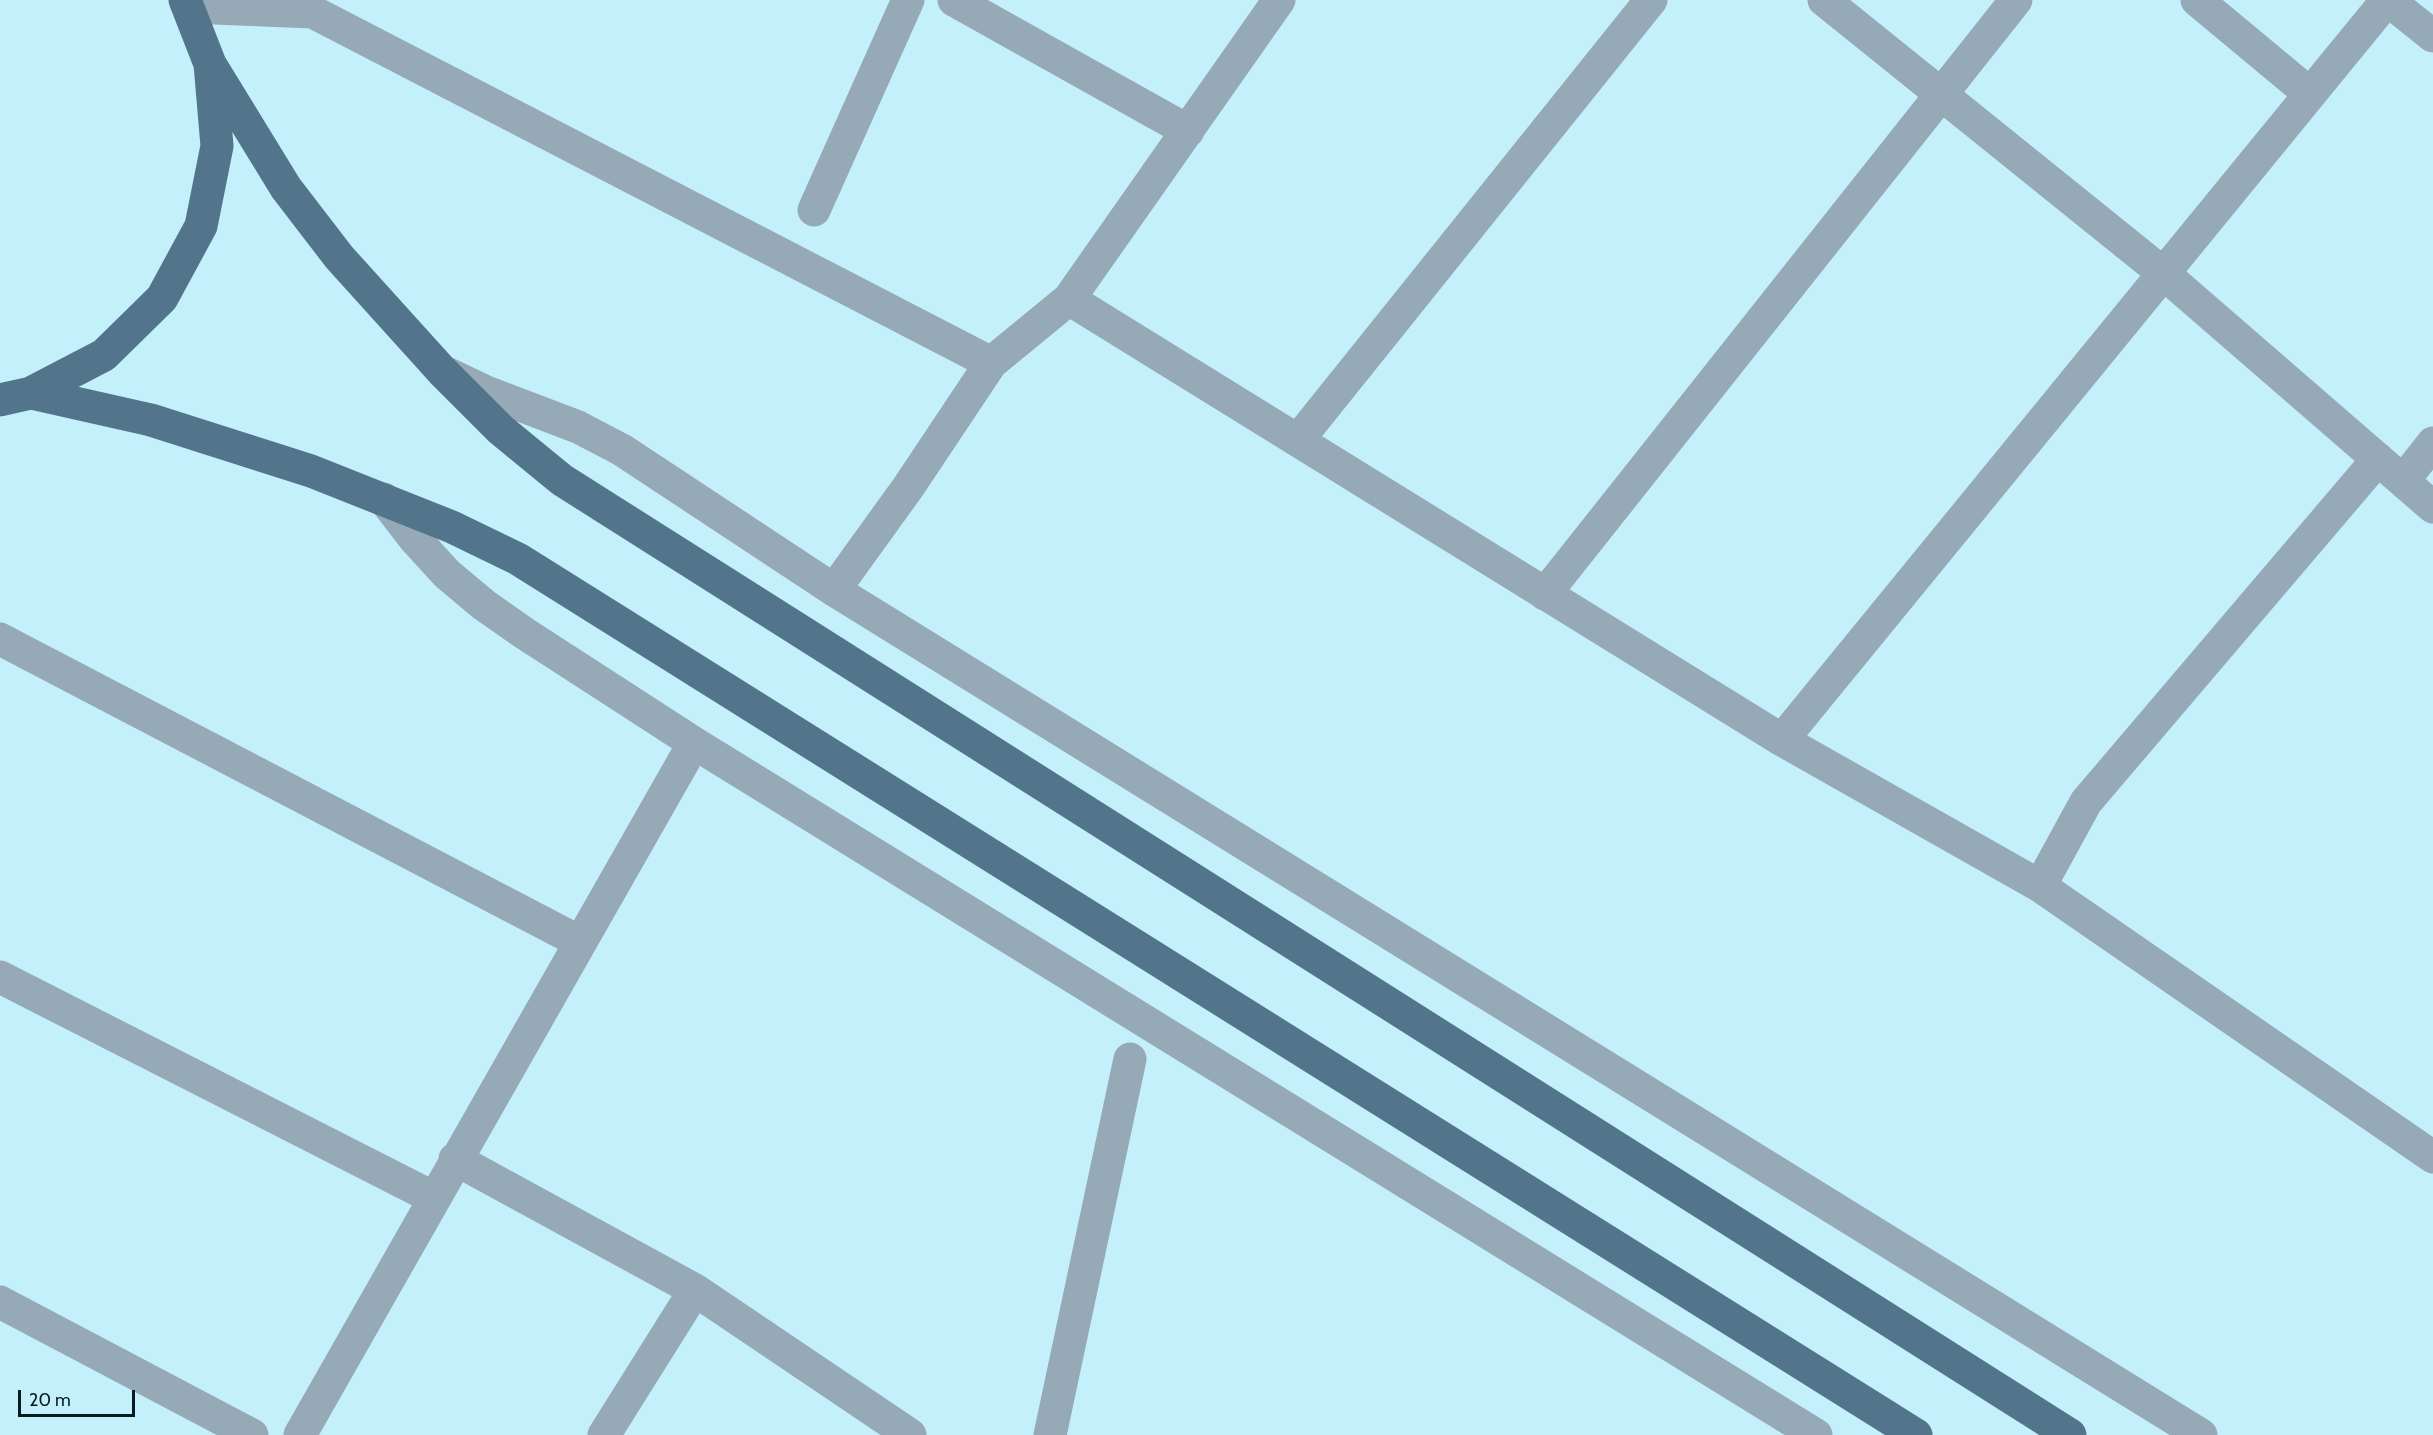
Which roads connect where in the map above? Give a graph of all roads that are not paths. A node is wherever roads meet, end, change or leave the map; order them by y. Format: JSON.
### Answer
{"nodes":[{"id":1,"x":908,"y":0,"type":"edge"},
{"id":2,"x":954,"y":0,"type":"edge"},
{"id":3,"x":1279,"y":0,"type":"edge"},
{"id":4,"x":1651,"y":0,"type":"edge"},
{"id":5,"x":1824,"y":0,"type":"edge"},
{"id":6,"x":2016,"y":0,"type":"edge"},
{"id":7,"x":2197,"y":0,"type":"edge"},
{"id":8,"x":2387,"y":0,"type":"edge"},
{"id":9,"x":187,"y":4,"type":"edge"},
{"id":10,"x":2433,"y":36,"type":"edge"},
{"id":11,"x":210,"y":64,"type":"junction"},
{"id":12,"x":1939,"y":94,"type":"junction"},
{"id":13,"x":2310,"y":94,"type":"junction"},
{"id":14,"x":1188,"y":131,"type":"junction"},
{"id":15,"x":814,"y":210,"type":"dead end"},
{"id":16,"x":2163,"y":273,"type":"junction"},
{"id":17,"x":1069,"y":299,"type":"junction"},
{"id":18,"x":991,"y":363,"type":"junction"},
{"id":19,"x":442,"y":371,"type":"junction"},
{"id":20,"x":32,"y":393,"type":"junction"},
{"id":21,"x":0,"y":400,"type":"edge"},
{"id":22,"x":1298,"y":441,"type":"junction"},
{"id":23,"x":2433,"y":443,"type":"edge"},
{"id":24,"x":2378,"y":459,"type":"junction"},
{"id":25,"x":2403,"y":481,"type":"junction"},
{"id":26,"x":384,"y":499,"type":"junction"},
{"id":27,"x":2433,"y":507,"type":"edge"},
{"id":28,"x":834,"y":590,"type":"junction"},
{"id":29,"x":1545,"y":594,"type":"junction"},
{"id":30,"x":0,"y":639,"type":"edge"},
{"id":31,"x":1782,"y":740,"type":"junction"},
{"id":32,"x":694,"y":743,"type":"junction"},
{"id":33,"x":2040,"y":886,"type":"junction"},
{"id":34,"x":580,"y":942,"type":"junction"},
{"id":35,"x":0,"y":977,"type":"edge"},
{"id":36,"x":1130,"y":1059,"type":"dead end"},
{"id":37,"x":2433,"y":1157,"type":"edge"},
{"id":38,"x":456,"y":1159,"type":"junction"},
{"id":39,"x":434,"y":1198,"type":"junction"},
{"id":40,"x":695,"y":1290,"type":"junction"},
{"id":41,"x":0,"y":1302,"type":"edge"},
{"id":42,"x":252,"y":1435,"type":"edge"},
{"id":43,"x":300,"y":1435,"type":"edge"},
{"id":44,"x":604,"y":1435,"type":"edge"},
{"id":45,"x":910,"y":1435,"type":"edge"},
{"id":46,"x":1050,"y":1435,"type":"edge"},
{"id":47,"x":1816,"y":1435,"type":"edge"},
{"id":48,"x":1917,"y":1435,"type":"edge"},
{"id":49,"x":2070,"y":1435,"type":"edge"},
{"id":50,"x":2201,"y":1435,"type":"edge"}],
"edges":[{"from":1,"to":15,"type":"street"},
{"from":2,"to":14,"type":"street"},
{"from":3,"to":14,"type":"street"},
{"from":4,"to":22,"type":"street"},
{"from":5,"to":12,"type":"street"},
{"from":6,"to":12,"type":"street"},
{"from":7,"to":13,"type":"street"},
{"from":8,"to":10,"type":"street"},
{"from":8,"to":13,"type":"street"},
{"from":9,"to":11,"type":"main road"},
{"from":9,"to":18,"type":"street"},
{"from":11,"to":19,"type":"main road"},
{"from":11,"to":20,"type":"main road"},
{"from":12,"to":16,"type":"street"},
{"from":12,"to":29,"type":"street"},
{"from":13,"to":16,"type":"street"},
{"from":14,"to":17,"type":"street"},
{"from":16,"to":24,"type":"street"},
{"from":16,"to":31,"type":"street"},
{"from":17,"to":18,"type":"street"},
{"from":17,"to":22,"type":"street"},
{"from":18,"to":28,"type":"street"},
{"from":19,"to":28,"type":"street"},
{"from":19,"to":49,"type":"main road"},
{"from":20,"to":21,"type":"main road"},
{"from":20,"to":26,"type":"main road"},
{"from":22,"to":29,"type":"street"},
{"from":23,"to":25,"type":"street"},
{"from":24,"to":25,"type":"street"},
{"from":24,"to":33,"type":"street"},
{"from":25,"to":27,"type":"street"},
{"from":26,"to":32,"type":"street"},
{"from":26,"to":48,"type":"main road"},
{"from":28,"to":50,"type":"street"},
{"from":29,"to":31,"type":"street"},
{"from":30,"to":34,"type":"street"},
{"from":31,"to":33,"type":"street"},
{"from":32,"to":34,"type":"street"},
{"from":32,"to":47,"type":"street"},
{"from":33,"to":37,"type":"street"},
{"from":34,"to":38,"type":"street"},
{"from":35,"to":39,"type":"street"},
{"from":36,"to":46,"type":"street"},
{"from":38,"to":39,"type":"street"},
{"from":38,"to":40,"type":"street"},
{"from":39,"to":43,"type":"street"},
{"from":40,"to":44,"type":"street"},
{"from":40,"to":45,"type":"street"},
{"from":41,"to":42,"type":"street"}]}
